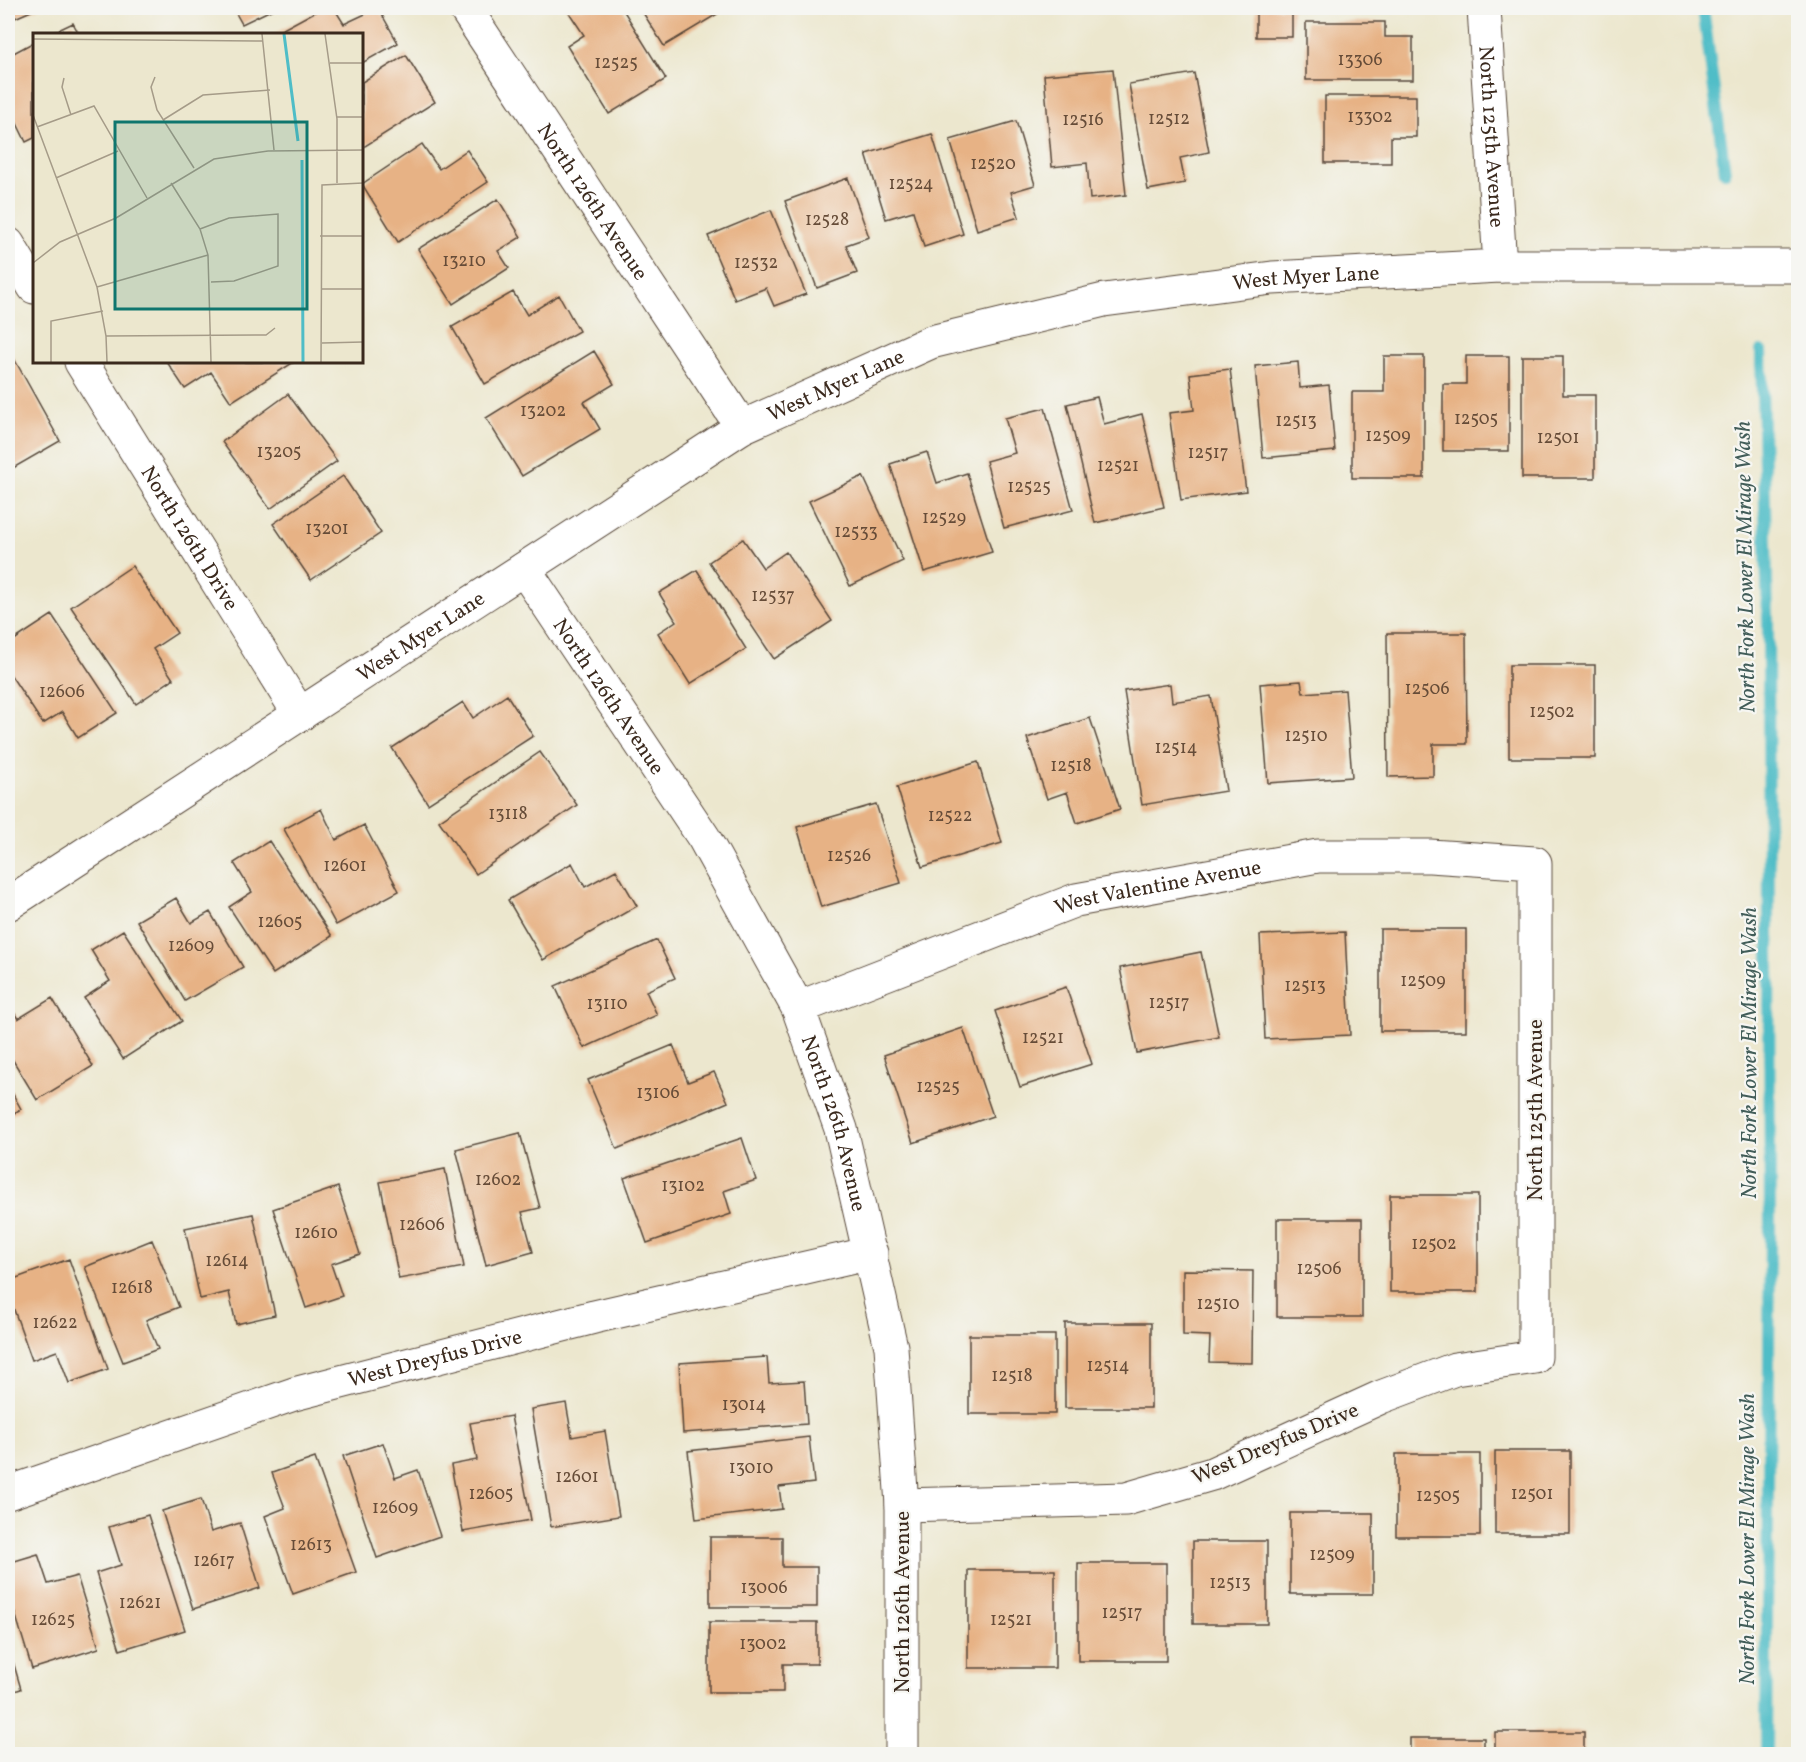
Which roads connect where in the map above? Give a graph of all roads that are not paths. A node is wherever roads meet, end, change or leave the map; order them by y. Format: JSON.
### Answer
{"nodes":[{"id":1,"x":465,"y":8,"type":"edge"},
{"id":2,"x":1484,"y":8,"type":"edge"},
{"id":3,"x":1500,"y":266,"type":"junction"},
{"id":4,"x":1798,"y":266,"type":"edge"},
{"id":5,"x":82,"y":363,"type":"edge"},
{"id":6,"x":742,"y":427,"type":"junction"},
{"id":7,"x":524,"y":569,"type":"junction"},
{"id":8,"x":300,"y":715,"type":"junction"},
{"id":9,"x":1535,"y":863,"type":"joint"},
{"id":10,"x":8,"y":904,"type":"edge"},
{"id":11,"x":798,"y":1008,"type":"junction"},
{"id":12,"x":871,"y":1253,"type":"junction"},
{"id":13,"x":1535,"y":1357,"type":"joint"},
{"id":14,"x":8,"y":1493,"type":"edge"},
{"id":15,"x":902,"y":1505,"type":"junction"},
{"id":16,"x":902,"y":1755,"type":"edge"}],
"edges":[{"from":1,"to":6,"type":"street","name":"North 126th Avenue"},
{"from":2,"to":3,"type":"street","name":"North 125th Avenue"},
{"from":3,"to":4,"type":"street","name":"West Myer Lane"},
{"from":3,"to":6,"type":"street","name":"West Myer Lane"},
{"from":5,"to":8,"type":"street","name":"North 126th Drive"},
{"from":6,"to":7,"type":"street","name":"West Myer Lane"},
{"from":7,"to":8,"type":"street","name":"West Myer Lane"},
{"from":7,"to":11,"type":"street","name":"North 126th Avenue"},
{"from":8,"to":10,"type":"street","name":"West Myer Lane"},
{"from":9,"to":11,"type":"street","name":"West Valentine Avenue"},
{"from":9,"to":13,"type":"street","name":"North 125th Avenue"},
{"from":11,"to":12,"type":"street","name":"North 126th Avenue"},
{"from":12,"to":14,"type":"street","name":"West Dreyfus Drive"},
{"from":12,"to":15,"type":"street","name":"North 126th Avenue"},
{"from":13,"to":15,"type":"street","name":"West Dreyfus Drive"},
{"from":15,"to":16,"type":"street","name":"North 126th Avenue"}]}
